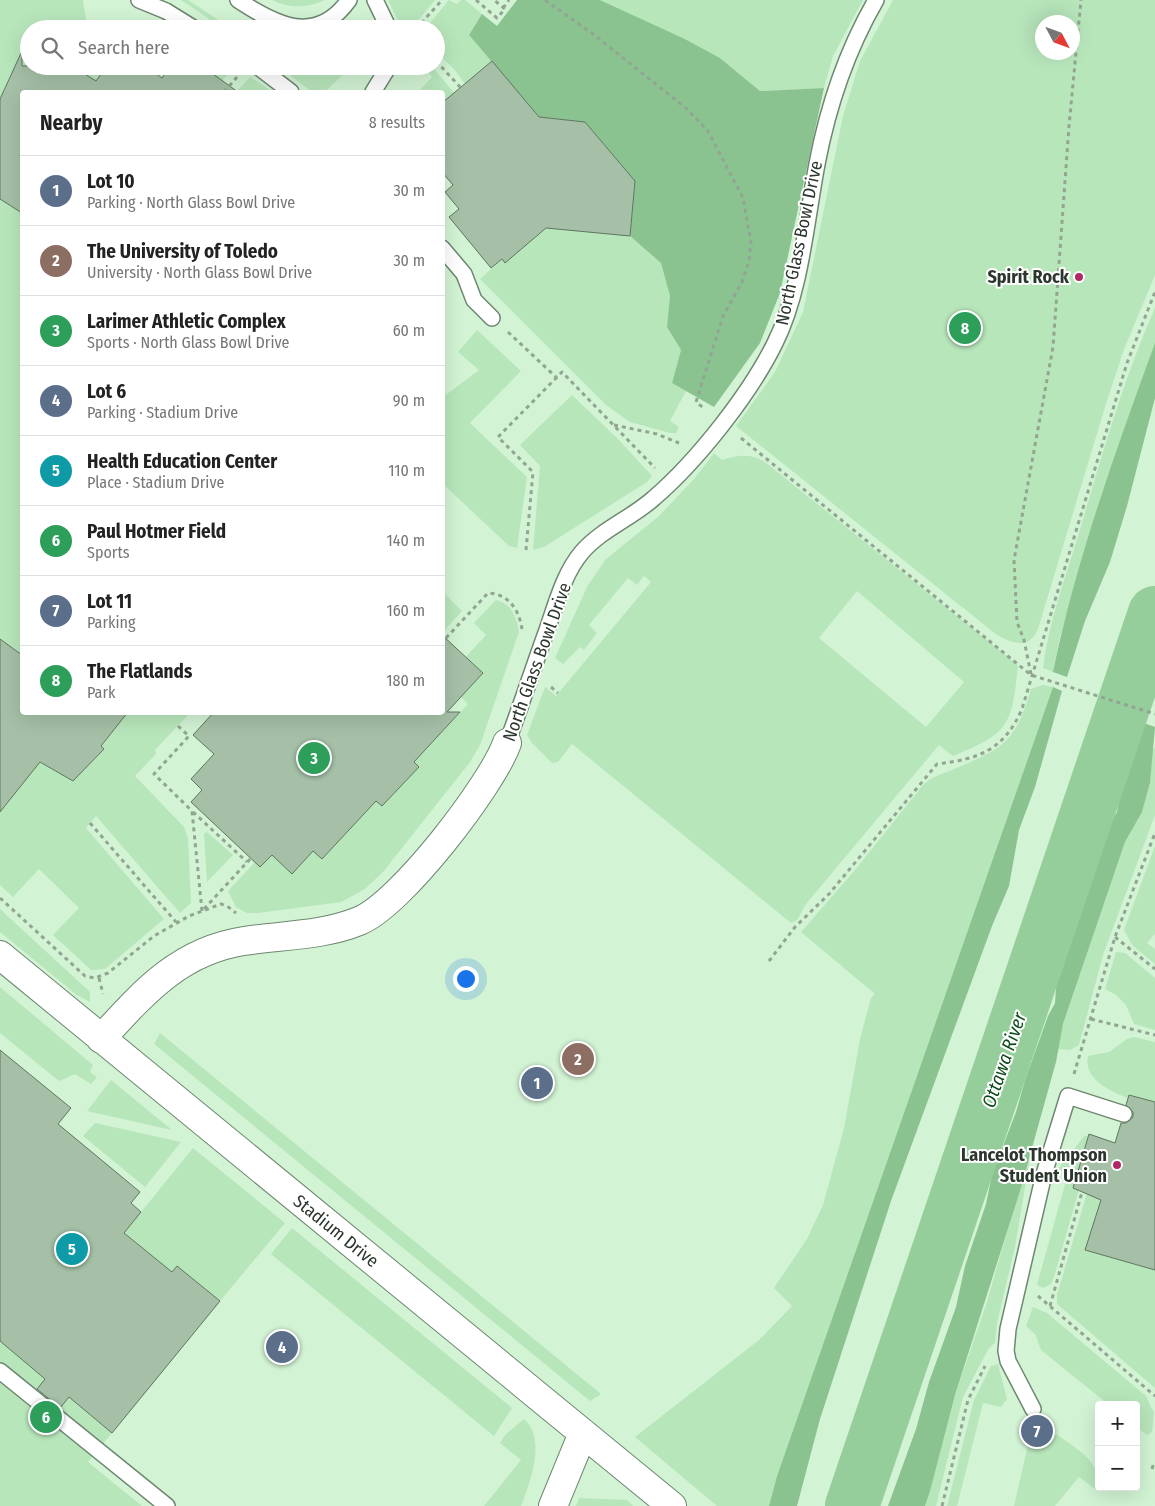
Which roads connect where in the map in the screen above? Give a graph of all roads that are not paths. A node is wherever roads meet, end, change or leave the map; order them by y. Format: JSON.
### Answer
{"nodes":[{"id":1,"x":139,"y":0,"type":"edge"},
{"id":2,"x":238,"y":0,"type":"edge"},
{"id":3,"x":349,"y":0,"type":"edge"},
{"id":4,"x":375,"y":0,"type":"edge"},
{"id":5,"x":876,"y":0,"type":"edge"},
{"id":6,"x":180,"y":20,"type":"edge"},
{"id":7,"x":273,"y":20,"type":"edge"},
{"id":8,"x":326,"y":20,"type":"edge"},
{"id":9,"x":385,"y":20,"type":"edge"},
{"id":10,"x":269,"y":75,"type":"edge"},
{"id":11,"x":383,"y":75,"type":"edge"},
{"id":12,"x":288,"y":90,"type":"edge"},
{"id":13,"x":374,"y":90,"type":"edge"},
{"id":14,"x":445,"y":252,"type":"edge"},
{"id":15,"x":492,"y":318,"type":"dead end"},
{"id":16,"x":507,"y":743,"type":"joint"},
{"id":17,"x":0,"y":955,"type":"edge"},
{"id":18,"x":101,"y":1039,"type":"junction"},
{"id":19,"x":1124,"y":1114,"type":"dead end"},
{"id":20,"x":0,"y":1371,"type":"edge"},
{"id":21,"x":1032,"y":1409,"type":"dead end"},
{"id":22,"x":583,"y":1433,"type":"junction"},
{"id":23,"x":167,"y":1506,"type":"edge"},
{"id":24,"x":553,"y":1506,"type":"edge"},
{"id":25,"x":672,"y":1506,"type":"edge"}],
"edges":[{"from":1,"to":6,"type":"lane"},
{"from":2,"to":7,"type":"lane"},
{"from":3,"to":8,"type":"lane"},
{"from":4,"to":9,"type":"lane"},
{"from":5,"to":16,"type":"lane","name":"North Glass Bowl Drive"},
{"from":10,"to":12,"type":"lane"},
{"from":11,"to":13,"type":"lane"},
{"from":14,"to":15,"type":"lane"},
{"from":16,"to":18,"type":"street","name":"North Glass Bowl Drive"},
{"from":17,"to":18,"type":"street","name":"Stadium Drive"},
{"from":18,"to":22,"type":"street","name":"Stadium Drive"},
{"from":19,"to":21,"type":"lane"},
{"from":20,"to":23,"type":"lane"},
{"from":22,"to":24,"type":"street"},
{"from":22,"to":25,"type":"street","name":"Stadium Drive"}]}
